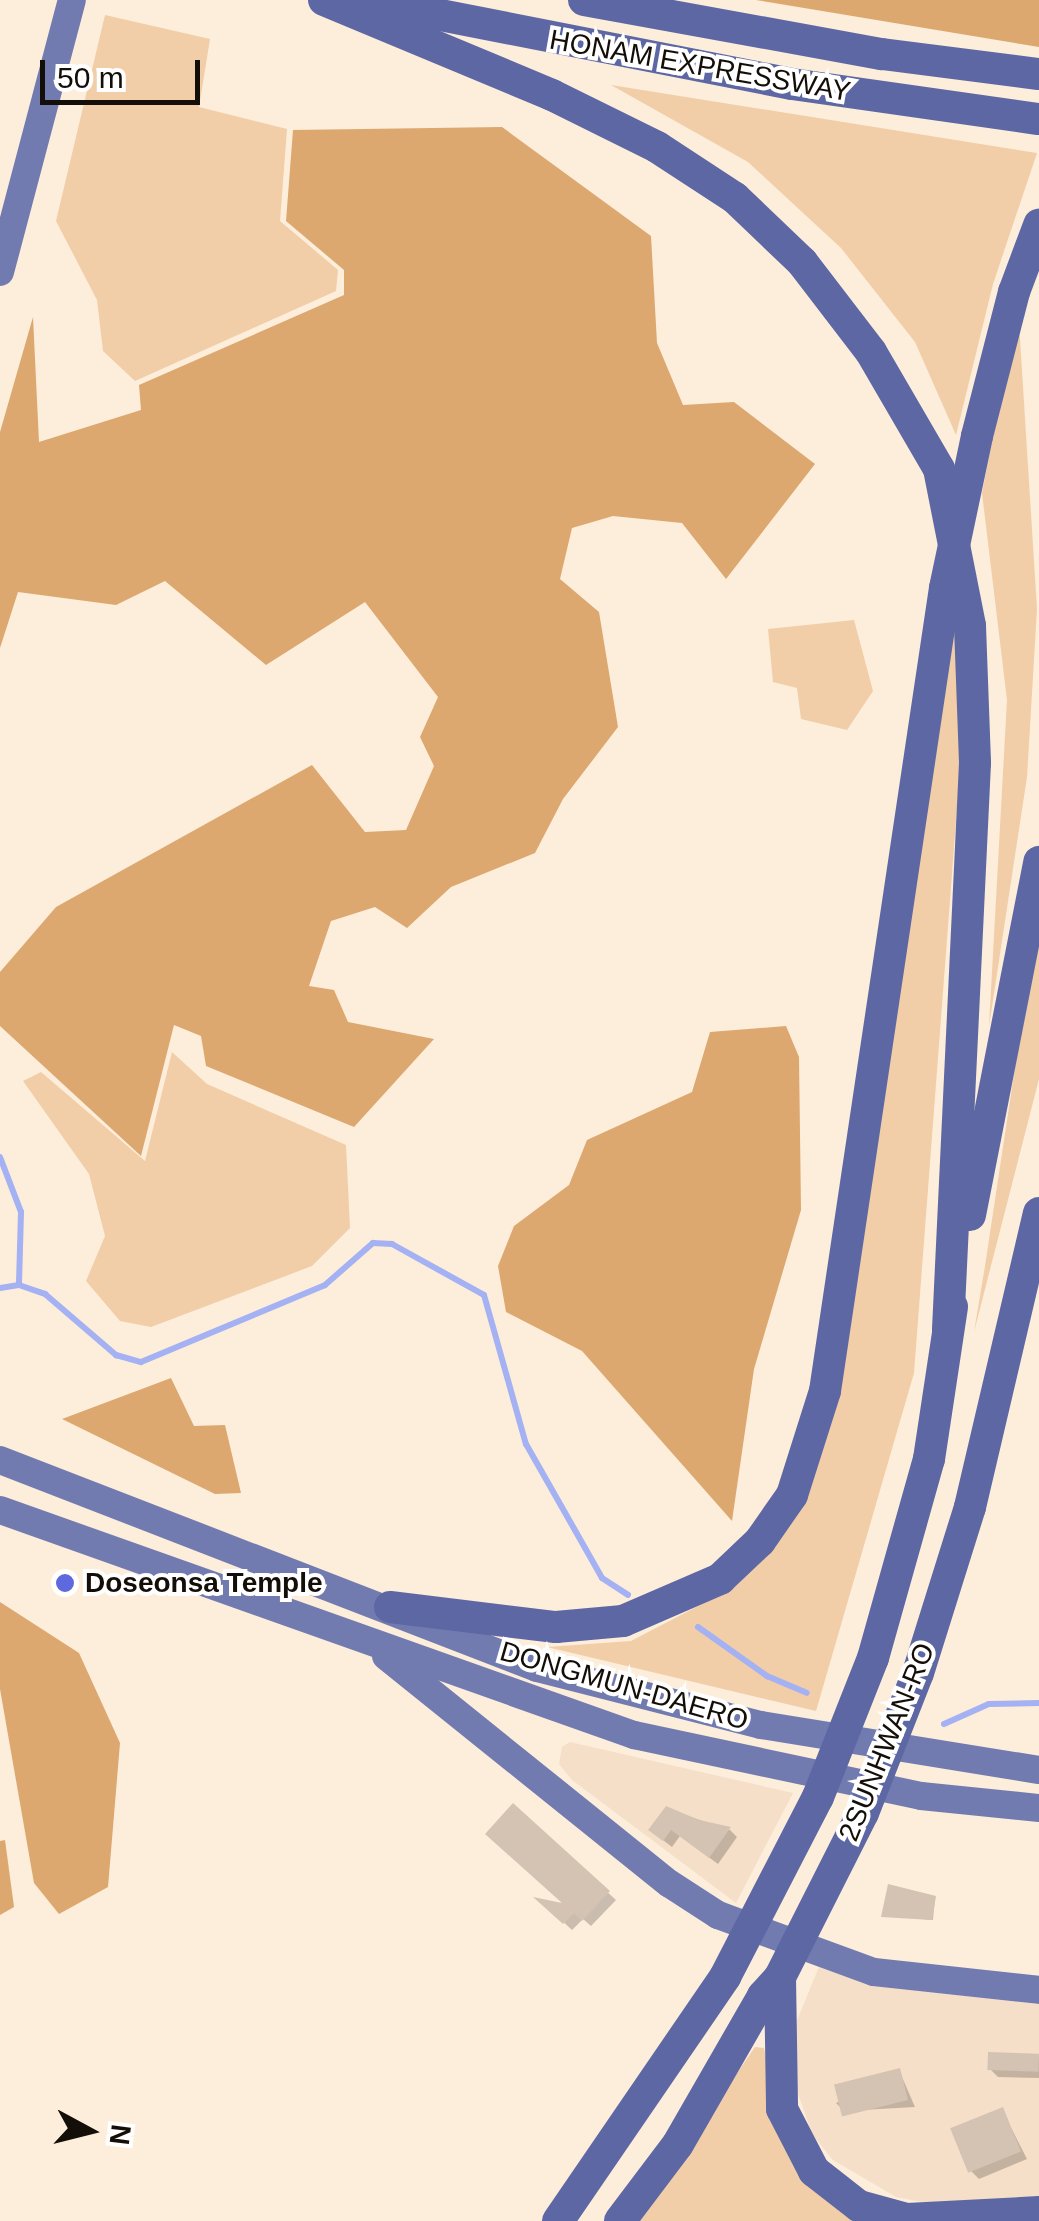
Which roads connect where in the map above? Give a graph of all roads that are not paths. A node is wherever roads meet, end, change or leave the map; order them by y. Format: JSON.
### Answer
{"nodes":[{"id":1,"x":72,"y":0,"type":"edge"},
{"id":2,"x":324,"y":0,"type":"edge"},
{"id":3,"x":364,"y":0,"type":"edge"},
{"id":4,"x":584,"y":0,"type":"edge"},
{"id":5,"x":1039,"y":74,"type":"edge"},
{"id":6,"x":1039,"y":119,"type":"edge"},
{"id":7,"x":1039,"y":226,"type":"edge"},
{"id":8,"x":0,"y":272,"type":"edge"},
{"id":9,"x":1039,"y":862,"type":"edge"},
{"id":10,"x":1039,"y":1213,"type":"edge"},
{"id":11,"x":948,"y":1329,"type":"junction"},
{"id":12,"x":0,"y":1460,"type":"edge"},
{"id":13,"x":0,"y":1510,"type":"edge"},
{"id":14,"x":390,"y":1607,"type":"junction"},
{"id":15,"x":365,"y":1640,"type":"junction"},
{"id":16,"x":1039,"y":1770,"type":"edge"},
{"id":17,"x":1039,"y":1808,"type":"edge"},
{"id":18,"x":1039,"y":1990,"type":"edge"},
{"id":19,"x":775,"y":1993,"type":"junction"},
{"id":20,"x":1039,"y":2212,"type":"edge"},
{"id":21,"x":558,"y":2221,"type":"edge"},
{"id":22,"x":620,"y":2221,"type":"edge"}],
"edges":[{"from":1,"to":8,"type":"main road"},
{"from":2,"to":11,"type":"highway"},
{"from":3,"to":6,"type":"highway","name":"HONAM EXPRESSWAY"},
{"from":4,"to":5,"type":"highway","name":"HONAM EXPRESSWAY"},
{"from":7,"to":14,"type":"highway","bridge":true},
{"from":9,"to":11,"type":"highway"},
{"from":10,"to":19,"type":"highway","name":"2SUNHWAN-RO","bridge":true},
{"from":11,"to":21,"type":"highway","name":"2SUNHWAN-RO","bridge":true},
{"from":12,"to":14,"type":"main road","name":"DONGMUN-DAERO"},
{"from":13,"to":15,"type":"main road","name":"DONGMUN-DAERO"},
{"from":14,"to":16,"type":"main road","name":"DONGMUN-DAERO"},
{"from":15,"to":17,"type":"main road","name":"DONGMUN-DAERO"},
{"from":15,"to":18,"type":"main road","name":"DONGMUN-DAERO"},
{"from":19,"to":20,"type":"highway"},
{"from":19,"to":22,"type":"highway","name":"2SUNHWAN-RO"}]}
